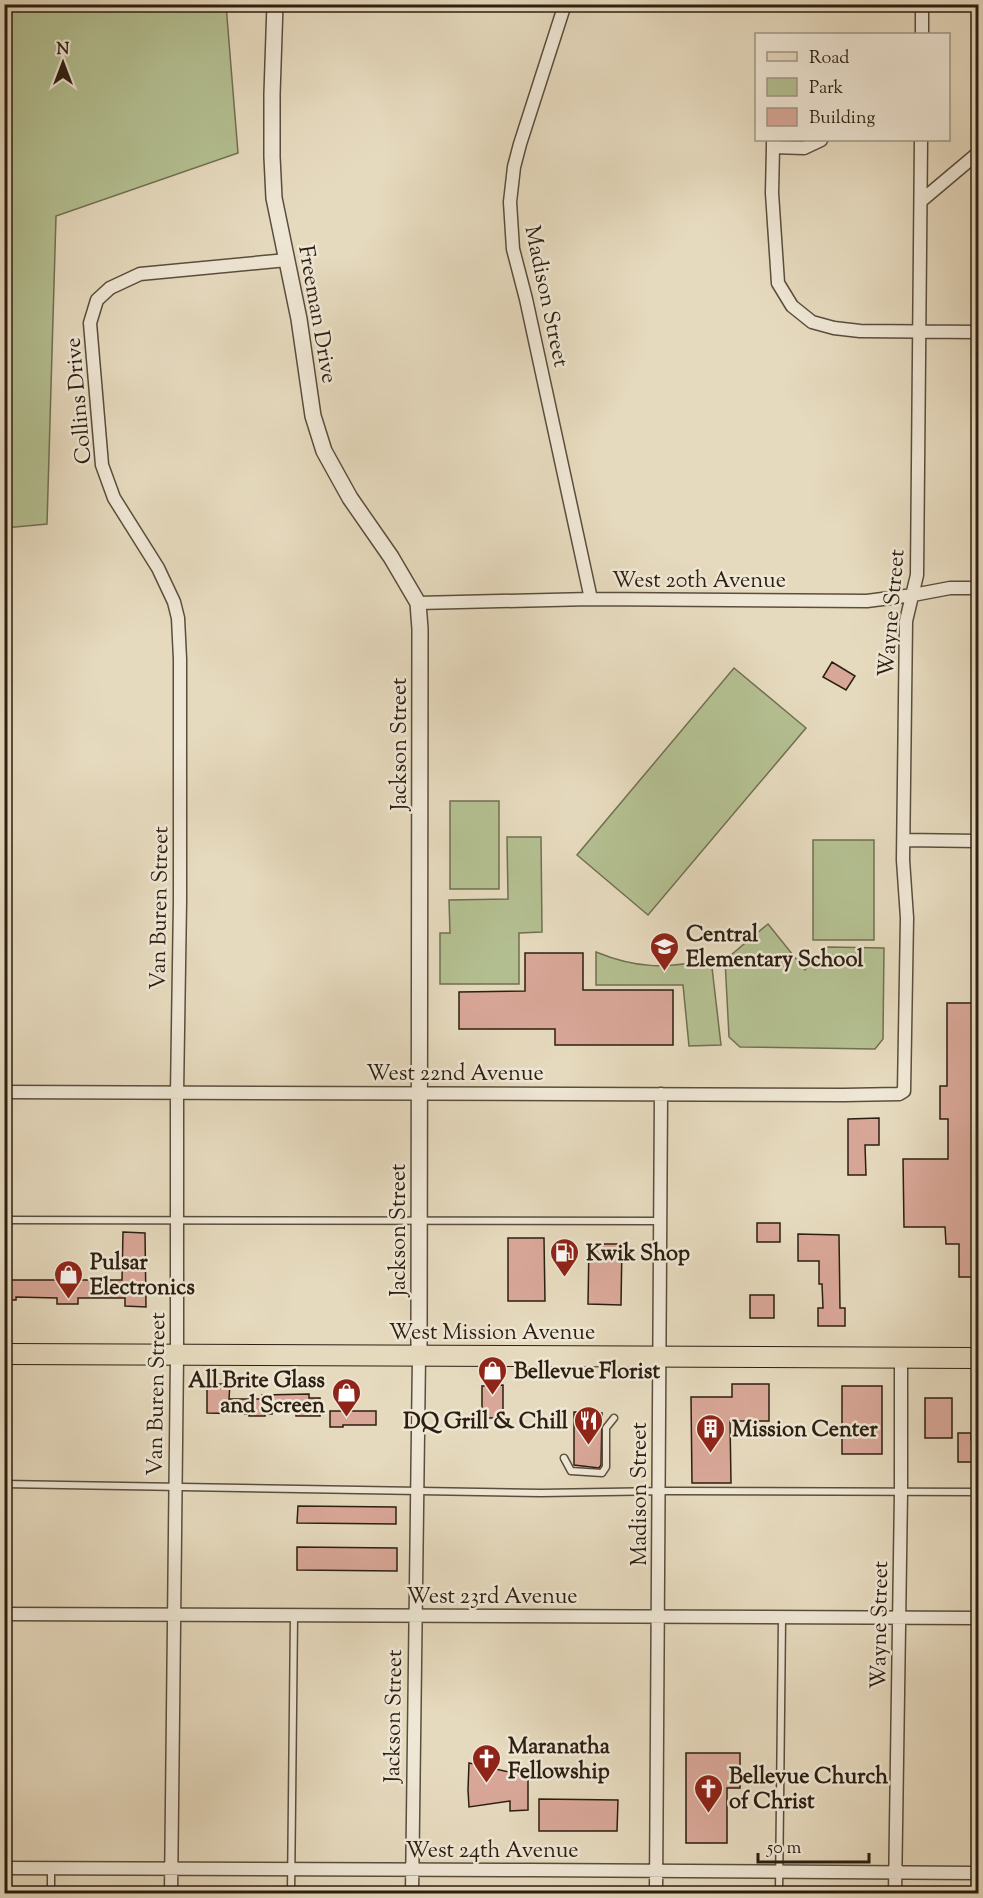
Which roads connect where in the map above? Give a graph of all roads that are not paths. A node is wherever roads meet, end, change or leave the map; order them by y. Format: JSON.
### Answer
{"nodes":[{"id":1,"x":276,"y":4,"type":"edge"},
{"id":2,"x":565,"y":4,"type":"edge"},
{"id":3,"x":922,"y":4,"type":"edge"},
{"id":4,"x":922,"y":33,"type":"edge"},
{"id":5,"x":819,"y":141,"type":"edge"},
{"id":6,"x":921,"y":141,"type":"edge"},
{"id":7,"x":773,"y":143,"type":"edge"},
{"id":8,"x":978,"y":153,"type":"edge"},
{"id":9,"x":921,"y":201,"type":"junction"},
{"id":10,"x":287,"y":260,"type":"junction"},
{"id":11,"x":919,"y":332,"type":"junction"},
{"id":12,"x":978,"y":332,"type":"edge"},
{"id":13,"x":978,"y":588,"type":"edge"},
{"id":14,"x":913,"y":596,"type":"junction"},
{"id":15,"x":591,"y":599,"type":"junction"},
{"id":16,"x":418,"y":603,"type":"junction"},
{"id":17,"x":180,"y":714,"type":"joint"},
{"id":18,"x":904,"y":840,"type":"junction"},
{"id":19,"x":978,"y":841,"type":"edge"},
{"id":20,"x":904,"y":1091,"type":"joint"},
{"id":21,"x":4,"y":1092,"type":"edge"},
{"id":22,"x":177,"y":1093,"type":"junction"},
{"id":23,"x":419,"y":1093,"type":"junction"},
{"id":24,"x":661,"y":1094,"type":"junction"},
{"id":25,"x":4,"y":1220,"type":"edge"},
{"id":26,"x":177,"y":1220,"type":"junction"},
{"id":27,"x":419,"y":1221,"type":"junction"},
{"id":28,"x":660,"y":1221,"type":"junction"},
{"id":29,"x":4,"y":1353,"type":"edge"},
{"id":30,"x":177,"y":1354,"type":"junction"},
{"id":31,"x":419,"y":1355,"type":"junction"},
{"id":32,"x":660,"y":1356,"type":"junction"},
{"id":33,"x":901,"y":1358,"type":"junction"},
{"id":34,"x":978,"y":1358,"type":"edge"},
{"id":35,"x":615,"y":1418,"type":"dead end"},
{"id":36,"x":564,"y":1458,"type":"dead end"},
{"id":37,"x":4,"y":1484,"type":"edge"},
{"id":38,"x":175,"y":1486,"type":"junction"},
{"id":39,"x":418,"y":1490,"type":"junction"},
{"id":40,"x":659,"y":1492,"type":"junction"},
{"id":41,"x":901,"y":1492,"type":"junction"},
{"id":42,"x":978,"y":1492,"type":"edge"},
{"id":43,"x":4,"y":1614,"type":"edge"},
{"id":44,"x":174,"y":1615,"type":"junction"},
{"id":45,"x":294,"y":1615,"type":"junction"},
{"id":46,"x":416,"y":1615,"type":"junction"},
{"id":47,"x":659,"y":1617,"type":"junction"},
{"id":48,"x":782,"y":1617,"type":"junction"},
{"id":49,"x":899,"y":1617,"type":"junction"},
{"id":50,"x":978,"y":1618,"type":"edge"},
{"id":51,"x":4,"y":1868,"type":"edge"},
{"id":52,"x":51,"y":1868,"type":"junction"},
{"id":53,"x":172,"y":1869,"type":"junction"},
{"id":54,"x":291,"y":1870,"type":"junction"},
{"id":55,"x":412,"y":1870,"type":"junction"},
{"id":56,"x":656,"y":1871,"type":"junction"},
{"id":57,"x":779,"y":1872,"type":"junction"},
{"id":58,"x":895,"y":1873,"type":"junction"},
{"id":59,"x":978,"y":1873,"type":"edge"},
{"id":60,"x":51,"y":1893,"type":"edge"},
{"id":61,"x":171,"y":1893,"type":"edge"},
{"id":62,"x":291,"y":1893,"type":"edge"},
{"id":63,"x":412,"y":1893,"type":"edge"},
{"id":64,"x":656,"y":1893,"type":"edge"},
{"id":65,"x":778,"y":1893,"type":"edge"},
{"id":66,"x":895,"y":1893,"type":"edge"}],
"edges":[{"from":1,"to":10,"type":"street","name":"Freeman Drive"},
{"from":2,"to":15,"type":"street","name":"Madison Street"},
{"from":3,"to":4,"type":"street"},
{"from":5,"to":7,"type":"street"},
{"from":6,"to":9,"type":"street","name":"Wayne Street"},
{"from":7,"to":11,"type":"street"},
{"from":8,"to":9,"type":"street"},
{"from":9,"to":11,"type":"street","name":"Wayne Street"},
{"from":10,"to":16,"type":"street","name":"Freeman Drive"},
{"from":10,"to":17,"type":"street","name":"Collins Drive"},
{"from":11,"to":12,"type":"street"},
{"from":11,"to":14,"type":"street","name":"Wayne Street"},
{"from":13,"to":14,"type":"street","name":"West 20th Avenue"},
{"from":14,"to":15,"type":"street","name":"West 20th Avenue"},
{"from":14,"to":18,"type":"street","name":"Wayne Street"},
{"from":15,"to":16,"type":"street","name":"West 20th Avenue"},
{"from":16,"to":23,"type":"street","name":"Jackson Street"},
{"from":17,"to":22,"type":"street","name":"Van Buren Street"},
{"from":18,"to":19,"type":"street"},
{"from":18,"to":20,"type":"street","name":"Wayne Street"},
{"from":20,"to":24,"type":"street","name":"West 22nd Avenue"},
{"from":21,"to":22,"type":"street","name":"West 22nd Avenue"},
{"from":22,"to":23,"type":"street","name":"West 22nd Avenue"},
{"from":22,"to":26,"type":"street","name":"Van Buren Street"},
{"from":23,"to":24,"type":"street","name":"West 22nd Avenue"},
{"from":23,"to":27,"type":"street","name":"Jackson Street"},
{"from":24,"to":28,"type":"street","name":"Madison Street"},
{"from":25,"to":26,"type":"lane"},
{"from":26,"to":27,"type":"lane"},
{"from":26,"to":30,"type":"street","name":"Van Buren Street"},
{"from":27,"to":28,"type":"lane"},
{"from":27,"to":31,"type":"street","name":"Jackson Street"},
{"from":28,"to":32,"type":"street","name":"Madison Street"},
{"from":29,"to":30,"type":"main road","name":"West Mission Avenue"},
{"from":30,"to":31,"type":"main road","name":"West Mission Avenue"},
{"from":30,"to":38,"type":"street","name":"Van Buren Street"},
{"from":31,"to":32,"type":"main road","name":"West Mission Avenue"},
{"from":31,"to":39,"type":"street","name":"Jackson Street"},
{"from":32,"to":33,"type":"main road","name":"West Mission Avenue"},
{"from":32,"to":40,"type":"street","name":"Madison Street"},
{"from":33,"to":34,"type":"main road","name":"West Mission Avenue"},
{"from":33,"to":41,"type":"street","name":"Wayne Street"},
{"from":35,"to":36,"type":"lane"},
{"from":37,"to":38,"type":"lane"},
{"from":38,"to":39,"type":"lane"},
{"from":38,"to":44,"type":"street","name":"Van Buren Street"},
{"from":39,"to":40,"type":"lane"},
{"from":39,"to":46,"type":"street","name":"Jackson Street"},
{"from":40,"to":41,"type":"lane"},
{"from":40,"to":47,"type":"street","name":"Madison Street"},
{"from":41,"to":42,"type":"lane"},
{"from":41,"to":49,"type":"street","name":"Wayne Street"},
{"from":43,"to":44,"type":"street","name":"West 23rd Avenue"},
{"from":44,"to":45,"type":"street","name":"West 23rd Avenue"},
{"from":44,"to":53,"type":"street","name":"Van Buren Street"},
{"from":45,"to":46,"type":"street","name":"West 23rd Avenue"},
{"from":45,"to":54,"type":"lane"},
{"from":46,"to":47,"type":"street","name":"West 23rd Avenue"},
{"from":46,"to":55,"type":"street","name":"Jackson Street"},
{"from":47,"to":48,"type":"street","name":"West 23rd Avenue"},
{"from":47,"to":56,"type":"street","name":"Madison Street"},
{"from":48,"to":49,"type":"street","name":"West 23rd Avenue"},
{"from":48,"to":57,"type":"lane"},
{"from":49,"to":50,"type":"street","name":"West 23rd Avenue"},
{"from":49,"to":58,"type":"street","name":"Wayne Street"},
{"from":51,"to":52,"type":"street","name":"West 24th Avenue"},
{"from":52,"to":53,"type":"street","name":"West 24th Avenue"},
{"from":52,"to":60,"type":"lane"},
{"from":53,"to":54,"type":"street","name":"West 24th Avenue"},
{"from":53,"to":61,"type":"street","name":"Van Buren Street"},
{"from":54,"to":55,"type":"street","name":"West 24th Avenue"},
{"from":54,"to":62,"type":"lane"},
{"from":55,"to":56,"type":"street","name":"West 24th Avenue"},
{"from":55,"to":63,"type":"street","name":"Jackson Street"},
{"from":56,"to":57,"type":"street","name":"West 24th Avenue"},
{"from":56,"to":64,"type":"street","name":"Madison Street"},
{"from":57,"to":58,"type":"street","name":"West 24th Avenue"},
{"from":57,"to":65,"type":"lane"},
{"from":58,"to":59,"type":"street","name":"West 24th Avenue"},
{"from":58,"to":66,"type":"street","name":"Wayne Street"}]}
